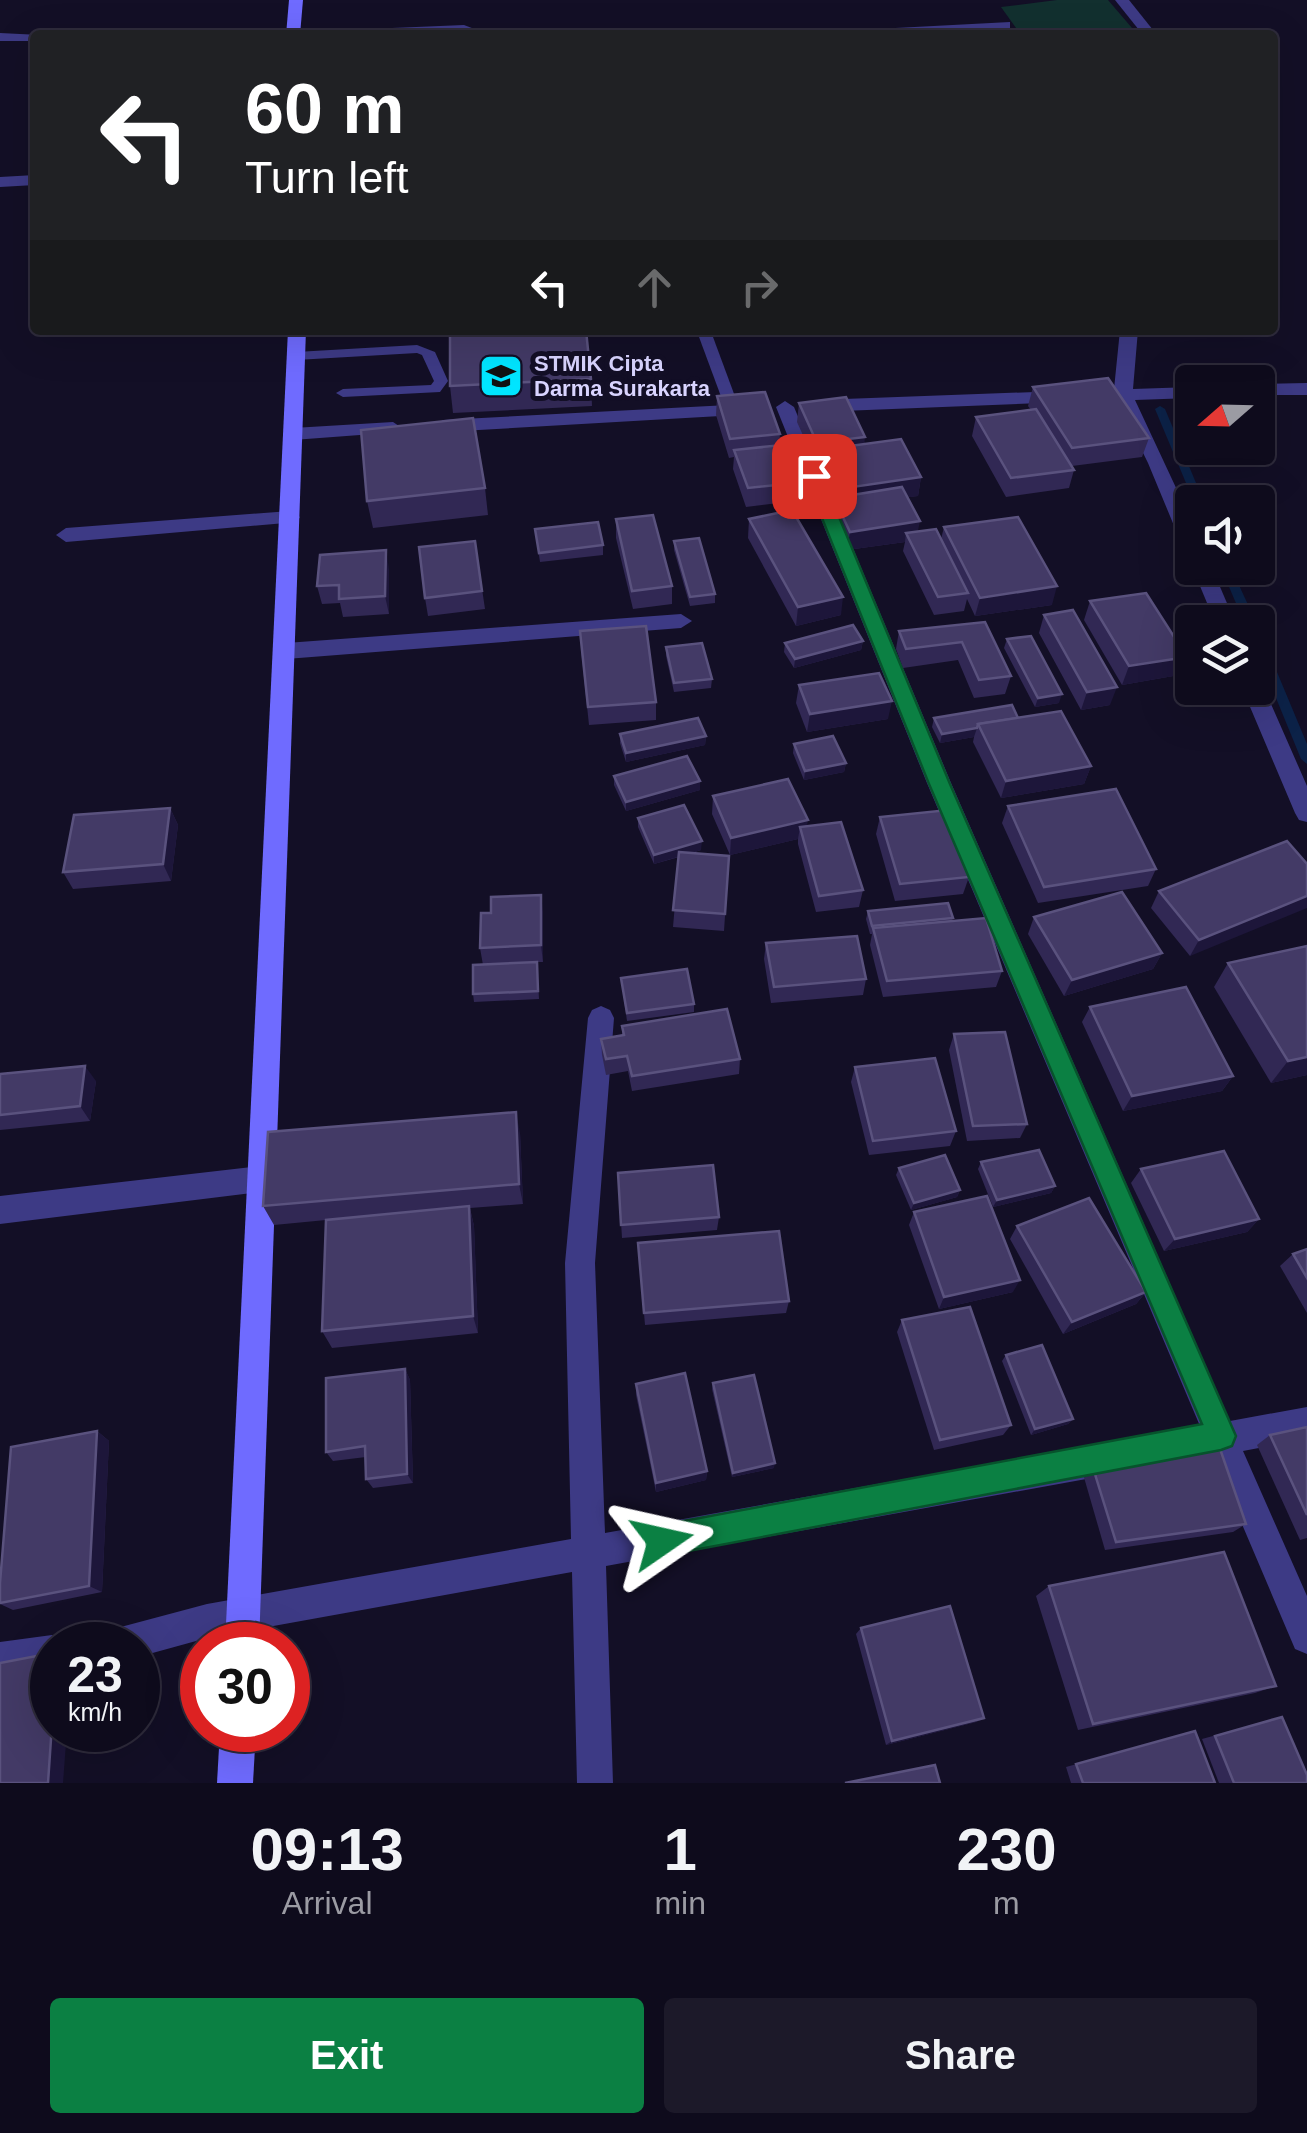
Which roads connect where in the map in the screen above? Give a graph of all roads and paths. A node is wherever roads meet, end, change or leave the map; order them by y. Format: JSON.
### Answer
{"nodes":[{"id":1,"x":296,"y":0,"type":"edge"},
{"id":2,"x":1122,"y":0,"type":"edge"},
{"id":3,"x":1005,"y":25,"type":"dead end"},
{"id":4,"x":293,"y":30,"type":"edge"},
{"id":5,"x":922,"y":30,"type":"edge"},
{"id":6,"x":1146,"y":30,"type":"edge"},
{"id":7,"x":0,"y":37,"type":"edge"},
{"id":8,"x":30,"y":37,"type":"edge"},
{"id":9,"x":30,"y":180,"type":"edge"},
{"id":10,"x":0,"y":182,"type":"edge"},
{"id":11,"x":1129,"y":335,"type":"edge"},
{"id":12,"x":706,"y":337,"type":"dead end"},
{"id":13,"x":296,"y":343,"type":"edge"},
{"id":14,"x":1307,"y":389,"type":"edge"},
{"id":15,"x":1275,"y":390,"type":"edge"},
{"id":16,"x":1175,"y":392,"type":"edge"},
{"id":17,"x":343,"y":393,"type":"dead end"},
{"id":18,"x":1123,"y":394,"type":"junction"},
{"id":19,"x":786,"y":408,"type":"junction"},
{"id":20,"x":733,"y":410,"type":"junction"},
{"id":21,"x":293,"y":434,"type":"junction"},
{"id":22,"x":1175,"y":504,"type":"edge"},
{"id":23,"x":290,"y":517,"type":"junction"},
{"id":24,"x":66,"y":534,"type":"dead end"},
{"id":25,"x":680,"y":621,"type":"dead end"},
{"id":26,"x":286,"y":651,"type":"junction"},
{"id":27,"x":1260,"y":705,"type":"edge"},
{"id":28,"x":1307,"y":813,"type":"edge"},
{"id":29,"x":600,"y":1018,"type":"dead end"},
{"id":30,"x":261,"y":1179,"type":"junction"},
{"id":31,"x":0,"y":1210,"type":"edge"},
{"id":32,"x":1307,"y":1423,"type":"edge"},
{"id":33,"x":1221,"y":1436,"type":"junction"},
{"id":34,"x":591,"y":1554,"type":"junction"},
{"id":35,"x":242,"y":1622,"type":"edge"},
{"id":36,"x":283,"y":1622,"type":"edge"},
{"id":37,"x":1307,"y":1638,"type":"edge"},
{"id":38,"x":30,"y":1655,"type":"edge"},
{"id":39,"x":0,"y":1660,"type":"edge"},
{"id":40,"x":237,"y":1752,"type":"edge"},
{"id":41,"x":235,"y":1783,"type":"edge"},
{"id":42,"x":595,"y":1783,"type":"edge"}],
"edges":[{"from":1,"to":4,"type":"street"},
{"from":2,"to":6,"type":"street"},
{"from":3,"to":5,"type":"street"},
{"from":7,"to":8,"type":"street"},
{"from":9,"to":10,"type":"street"},
{"from":11,"to":18,"type":"street"},
{"from":12,"to":20,"type":"lane"},
{"from":13,"to":17,"type":"lane"},
{"from":13,"to":21,"type":"street"},
{"from":14,"to":15,"type":"street"},
{"from":16,"to":18,"type":"street"},
{"from":18,"to":19,"type":"street"},
{"from":18,"to":22,"type":"street"},
{"from":19,"to":20,"type":"street"},
{"from":19,"to":33,"type":"street"},
{"from":20,"to":21,"type":"street"},
{"from":21,"to":23,"type":"street"},
{"from":23,"to":24,"type":"street"},
{"from":23,"to":26,"type":"street"},
{"from":25,"to":26,"type":"street"},
{"from":26,"to":30,"type":"street"},
{"from":27,"to":28,"type":"street"},
{"from":29,"to":34,"type":"street"},
{"from":30,"to":31,"type":"street"},
{"from":30,"to":35,"type":"street"},
{"from":32,"to":33,"type":"street"},
{"from":33,"to":34,"type":"street"},
{"from":33,"to":37,"type":"street"},
{"from":34,"to":36,"type":"street"},
{"from":34,"to":42,"type":"street"},
{"from":38,"to":39,"type":"street"},
{"from":40,"to":41,"type":"street"}]}
